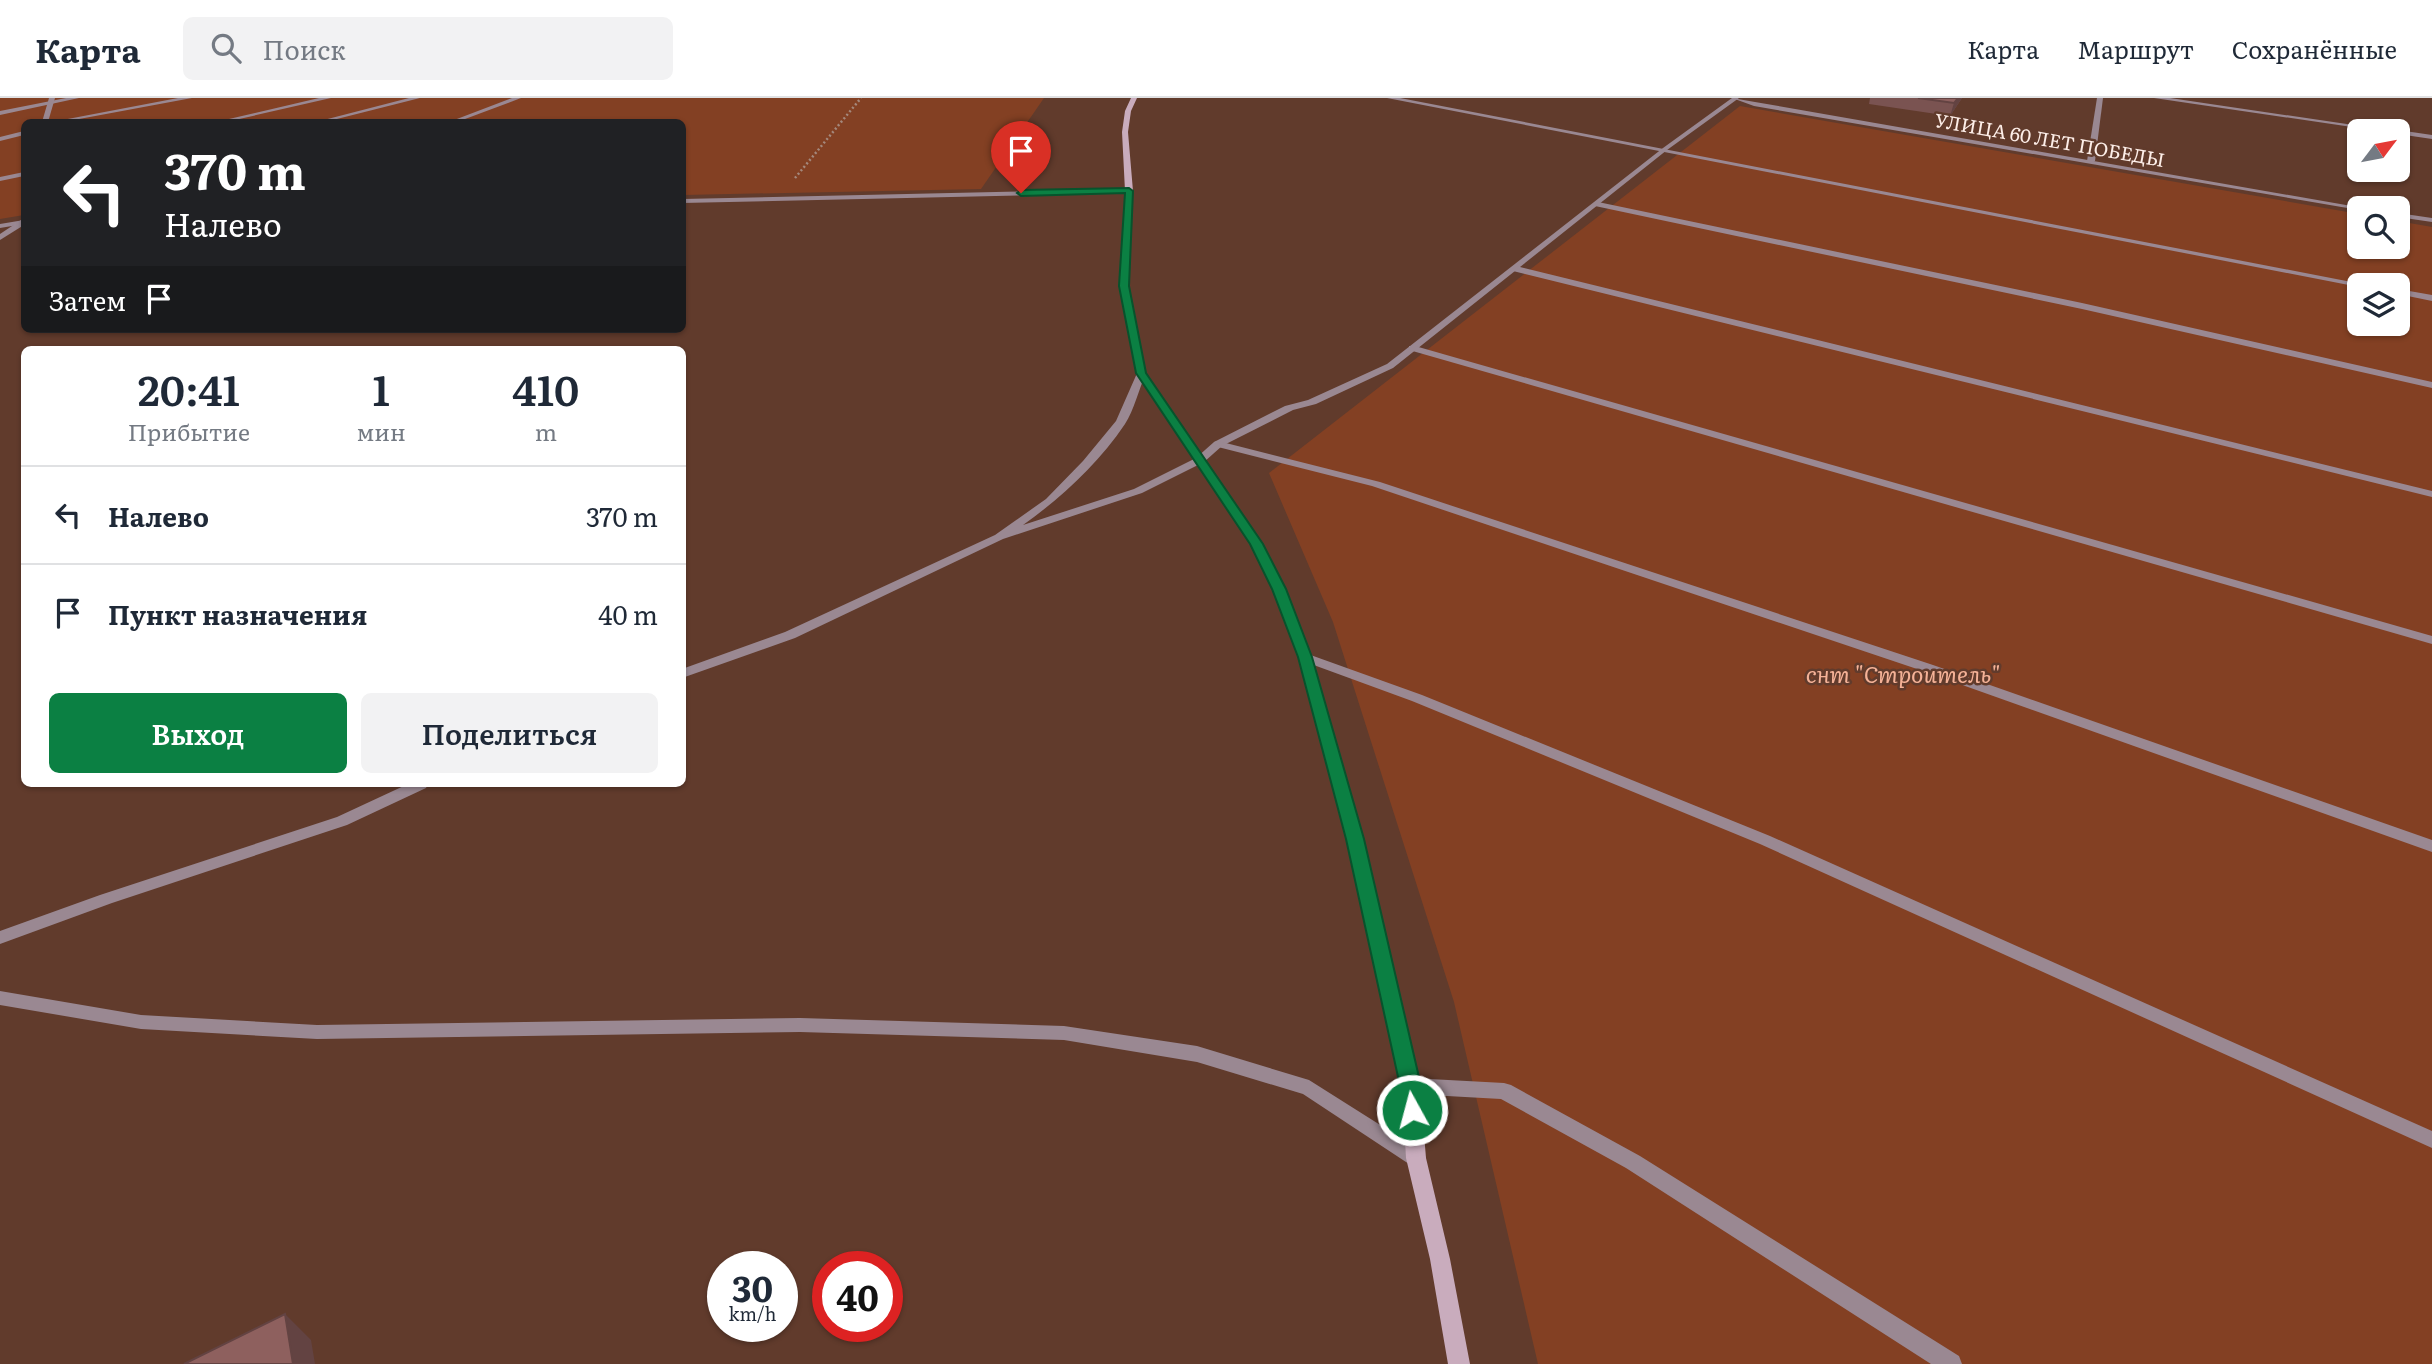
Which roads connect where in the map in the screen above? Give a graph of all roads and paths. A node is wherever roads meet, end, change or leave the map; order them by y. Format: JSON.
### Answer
{"nodes":[{"id":1,"x":76,"y":98,"type":"edge"},
{"id":2,"x":189,"y":98,"type":"edge"},
{"id":3,"x":328,"y":98,"type":"edge"},
{"id":4,"x":417,"y":98,"type":"edge"},
{"id":5,"x":519,"y":98,"type":"edge"},
{"id":6,"x":861,"y":98,"type":"edge"},
{"id":7,"x":1134,"y":98,"type":"edge"},
{"id":8,"x":1390,"y":98,"type":"edge"},
{"id":9,"x":1736,"y":98,"type":"edge"},
{"id":10,"x":2100,"y":98,"type":"edge"},
{"id":11,"x":2157,"y":98,"type":"edge"},
{"id":12,"x":51,"y":100,"type":"edge"},
{"id":13,"x":0,"y":113,"type":"edge"},
{"id":14,"x":46,"y":119,"type":"edge"},
{"id":15,"x":72,"y":119,"type":"edge"},
{"id":16,"x":233,"y":119,"type":"edge"},
{"id":17,"x":331,"y":119,"type":"edge"},
{"id":18,"x":460,"y":119,"type":"edge"},
{"id":19,"x":2347,"y":125,"type":"edge"},
{"id":20,"x":21,"y":134,"type":"edge"},
{"id":21,"x":2410,"y":134,"type":"edge"},
{"id":22,"x":2432,"y":137,"type":"edge"},
{"id":23,"x":0,"y":139,"type":"edge"},
{"id":24,"x":1665,"y":149,"type":"junction"},
{"id":25,"x":2091,"y":161,"type":"junction"},
{"id":26,"x":21,"y":175,"type":"edge"},
{"id":27,"x":0,"y":179,"type":"edge"},
{"id":28,"x":1129,"y":191,"type":"junction"},
{"id":29,"x":778,"y":198,"type":"junction"},
{"id":30,"x":686,"y":201,"type":"edge"},
{"id":31,"x":1598,"y":204,"type":"junction"},
{"id":32,"x":2347,"y":206,"type":"edge"},
{"id":33,"x":2410,"y":217,"type":"edge"},
{"id":34,"x":2432,"y":220,"type":"edge"},
{"id":35,"x":21,"y":222,"type":"edge"},
{"id":36,"x":21,"y":224,"type":"edge"},
{"id":37,"x":0,"y":226,"type":"edge"},
{"id":38,"x":0,"y":238,"type":"edge"},
{"id":39,"x":1516,"y":269,"type":"junction"},
{"id":40,"x":2347,"y":282,"type":"edge"},
{"id":41,"x":2410,"y":294,"type":"edge"},
{"id":42,"x":2432,"y":299,"type":"edge"},
{"id":43,"x":1412,"y":348,"type":"junction"},
{"id":44,"x":1141,"y":373,"type":"junction"},
{"id":45,"x":2432,"y":384,"type":"edge"},
{"id":46,"x":1218,"y":444,"type":"junction"},
{"id":47,"x":1200,"y":460,"type":"junction"},
{"id":48,"x":2432,"y":494,"type":"edge"},
{"id":49,"x":999,"y":537,"type":"junction"},
{"id":50,"x":2432,"y":640,"type":"edge"},
{"id":51,"x":1305,"y":657,"type":"junction"},
{"id":52,"x":686,"y":673,"type":"edge"},
{"id":53,"x":415,"y":787,"type":"edge"},
{"id":54,"x":2432,"y":846,"type":"edge"},
{"id":55,"x":0,"y":938,"type":"edge"},
{"id":56,"x":0,"y":998,"type":"edge"},
{"id":57,"x":1410,"y":1086,"type":"junction"},
{"id":58,"x":2432,"y":1140,"type":"edge"},
{"id":59,"x":1416,"y":1158,"type":"junction"},
{"id":60,"x":1459,"y":1364,"type":"edge"},
{"id":61,"x":1951,"y":1364,"type":"edge"}],
"edges":[{"from":1,"to":12,"type":"street"},
{"from":2,"to":15,"type":"street"},
{"from":3,"to":16,"type":"street"},
{"from":4,"to":17,"type":"street"},
{"from":5,"to":18,"type":"street"},
{"from":6,"to":29,"type":"path"},
{"from":7,"to":28,"type":"street"},
{"from":8,"to":24,"type":"street"},
{"from":9,"to":24,"type":"street"},
{"from":9,"to":25,"type":"street","name":"УЛИЦА 60 ЛЕТ ПОБЕДЫ"},
{"from":10,"to":25,"type":"street"},
{"from":11,"to":19,"type":"street"},
{"from":12,"to":13,"type":"street"},
{"from":12,"to":14,"type":"street"},
{"from":20,"to":23,"type":"street"},
{"from":21,"to":22,"type":"street"},
{"from":24,"to":31,"type":"street"},
{"from":24,"to":40,"type":"street"},
{"from":25,"to":32,"type":"street","name":"УЛИЦА 60 ЛЕТ ПОБЕДЫ"},
{"from":26,"to":27,"type":"street"},
{"from":28,"to":29,"type":"street"},
{"from":28,"to":44,"type":"street"},
{"from":29,"to":30,"type":"street"},
{"from":31,"to":39,"type":"street"},
{"from":31,"to":45,"type":"street"},
{"from":33,"to":34,"type":"street"},
{"from":35,"to":37,"type":"street"},
{"from":36,"to":38,"type":"street"},
{"from":39,"to":43,"type":"street"},
{"from":39,"to":48,"type":"street"},
{"from":41,"to":42,"type":"street"},
{"from":43,"to":46,"type":"street"},
{"from":43,"to":50,"type":"street"},
{"from":44,"to":47,"type":"street"},
{"from":44,"to":49,"type":"street"},
{"from":46,"to":47,"type":"street"},
{"from":46,"to":54,"type":"street"},
{"from":47,"to":49,"type":"street"},
{"from":47,"to":51,"type":"street"},
{"from":49,"to":52,"type":"street"},
{"from":51,"to":57,"type":"street"},
{"from":51,"to":58,"type":"street"},
{"from":53,"to":55,"type":"street"},
{"from":56,"to":59,"type":"street"},
{"from":57,"to":59,"type":"street"},
{"from":57,"to":61,"type":"street"},
{"from":59,"to":60,"type":"street"}]}
